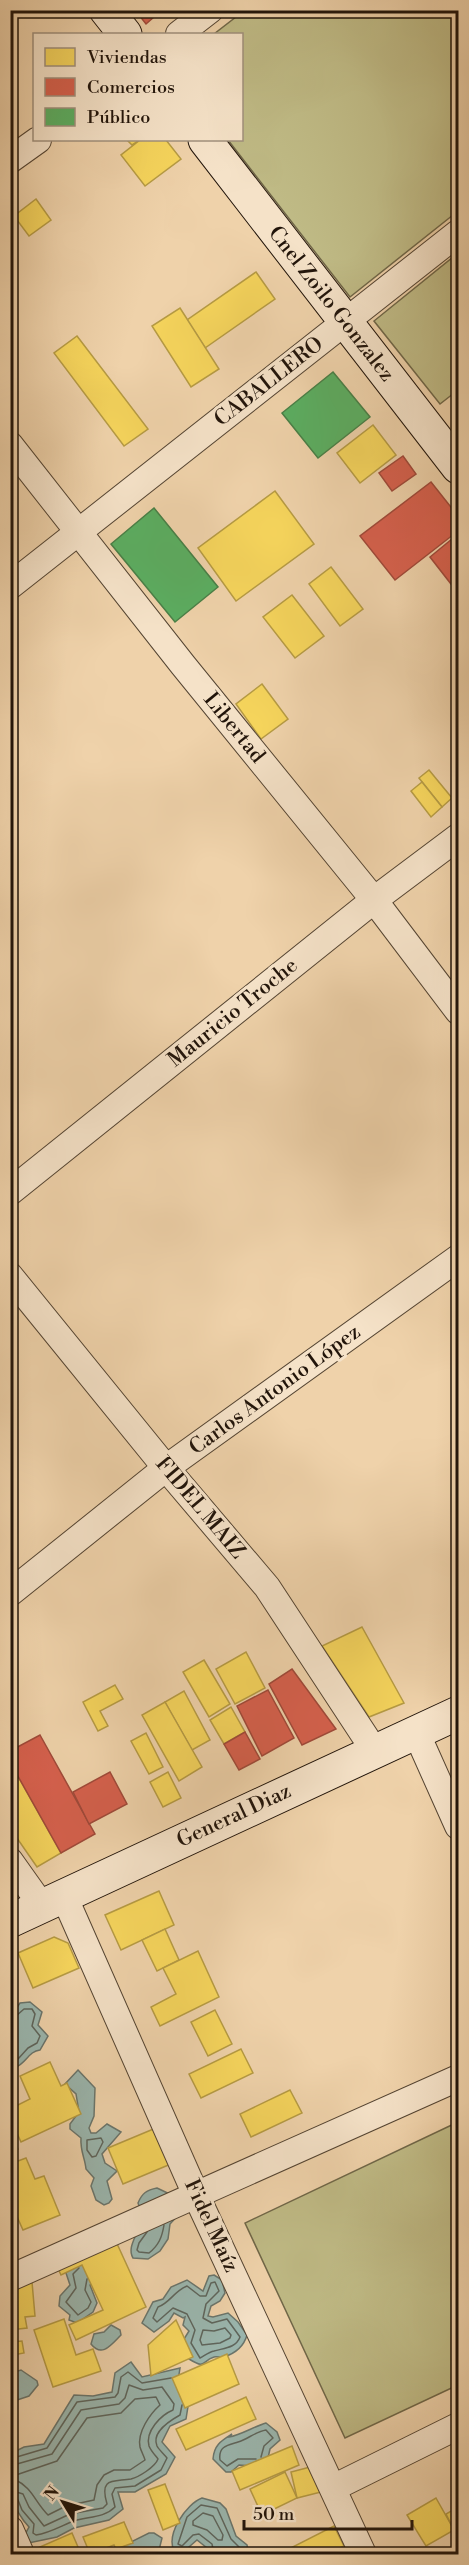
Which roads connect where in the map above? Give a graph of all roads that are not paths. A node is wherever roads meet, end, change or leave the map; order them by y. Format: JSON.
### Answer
{"nodes":[{"id":1,"x":106,"y":10,"type":"edge"},
{"id":2,"x":210,"y":10,"type":"edge"},
{"id":3,"x":123,"y":33,"type":"edge"},
{"id":4,"x":180,"y":33,"type":"edge"},
{"id":5,"x":37,"y":141,"type":"edge"},
{"id":6,"x":206,"y":141,"type":"edge"},
{"id":7,"x":10,"y":160,"type":"edge"},
{"id":8,"x":459,"y":233,"type":"edge"},
{"id":9,"x":345,"y":322,"type":"junction"},
{"id":10,"x":10,"y":446,"type":"edge"},
{"id":11,"x":459,"y":467,"type":"edge"},
{"id":12,"x":80,"y":531,"type":"junction"},
{"id":13,"x":10,"y":586,"type":"edge"},
{"id":14,"x":459,"y":837,"type":"edge"},
{"id":15,"x":374,"y":900,"type":"junction"},
{"id":16,"x":459,"y":1011,"type":"edge"},
{"id":17,"x":10,"y":1192,"type":"edge"},
{"id":18,"x":459,"y":1258,"type":"edge"},
{"id":19,"x":10,"y":1276,"type":"edge"},
{"id":20,"x":166,"y":1468,"type":"junction"},
{"id":21,"x":10,"y":1593,"type":"edge"},
{"id":22,"x":459,"y":1713,"type":"edge"},
{"id":23,"x":416,"y":1732,"type":"junction"},
{"id":24,"x":374,"y":1750,"type":"junction"},
{"id":25,"x":459,"y":1826,"type":"edge"},
{"id":26,"x":10,"y":1861,"type":"edge"},
{"id":27,"x":53,"y":1901,"type":"junction"},
{"id":28,"x":10,"y":1921,"type":"edge"},
{"id":29,"x":459,"y":2078,"type":"edge"},
{"id":30,"x":196,"y":2195,"type":"junction"},
{"id":31,"x":10,"y":2278,"type":"edge"},
{"id":32,"x":459,"y":2426,"type":"edge"},
{"id":33,"x":333,"y":2488,"type":"junction"},
{"id":34,"x":10,"y":2529,"type":"edge"},
{"id":35,"x":21,"y":2554,"type":"edge"},
{"id":36,"x":363,"y":2554,"type":"edge"}],
"edges":[{"from":1,"to":3,"type":"main road"},
{"from":2,"to":4,"type":"street"},
{"from":5,"to":7,"type":"street"},
{"from":6,"to":9,"type":"main road","name":"Cnel Zoilo Gonzalez"},
{"from":8,"to":9,"type":"street","name":"CABALLERO"},
{"from":9,"to":11,"type":"main road","name":"Cnel Zoilo Gonzalez"},
{"from":9,"to":12,"type":"street","name":"CABALLERO"},
{"from":10,"to":12,"type":"street","name":"Libertad"},
{"from":12,"to":13,"type":"street","name":"CABALLERO"},
{"from":12,"to":15,"type":"street","name":"Libertad"},
{"from":14,"to":15,"type":"street","name":"Mauricio Troche"},
{"from":15,"to":16,"type":"street","name":"Libertad"},
{"from":15,"to":17,"type":"street","name":"Mauricio Troche"},
{"from":18,"to":20,"type":"street","name":"Carlos Antonio López"},
{"from":19,"to":20,"type":"street","name":"FIDEL MAIZ"},
{"from":20,"to":21,"type":"street","name":"Carlos Antonio López"},
{"from":20,"to":24,"type":"street","name":"FIDEL MAIZ"},
{"from":22,"to":23,"type":"main road","name":"General Diaz"},
{"from":23,"to":24,"type":"main road","name":"General Diaz"},
{"from":23,"to":25,"type":"street"},
{"from":24,"to":27,"type":"main road","name":"General Diaz"},
{"from":26,"to":27,"type":"street","name":"Fidel Maíz"},
{"from":27,"to":28,"type":"main road","name":"General Diaz"},
{"from":27,"to":30,"type":"street","name":"Fidel Maíz"},
{"from":29,"to":30,"type":"street"},
{"from":30,"to":31,"type":"street"},
{"from":30,"to":33,"type":"street","name":"Fidel Maíz"},
{"from":32,"to":33,"type":"street"},
{"from":33,"to":36,"type":"street","name":"Fidel Maíz"},
{"from":34,"to":35,"type":"street"}]}
